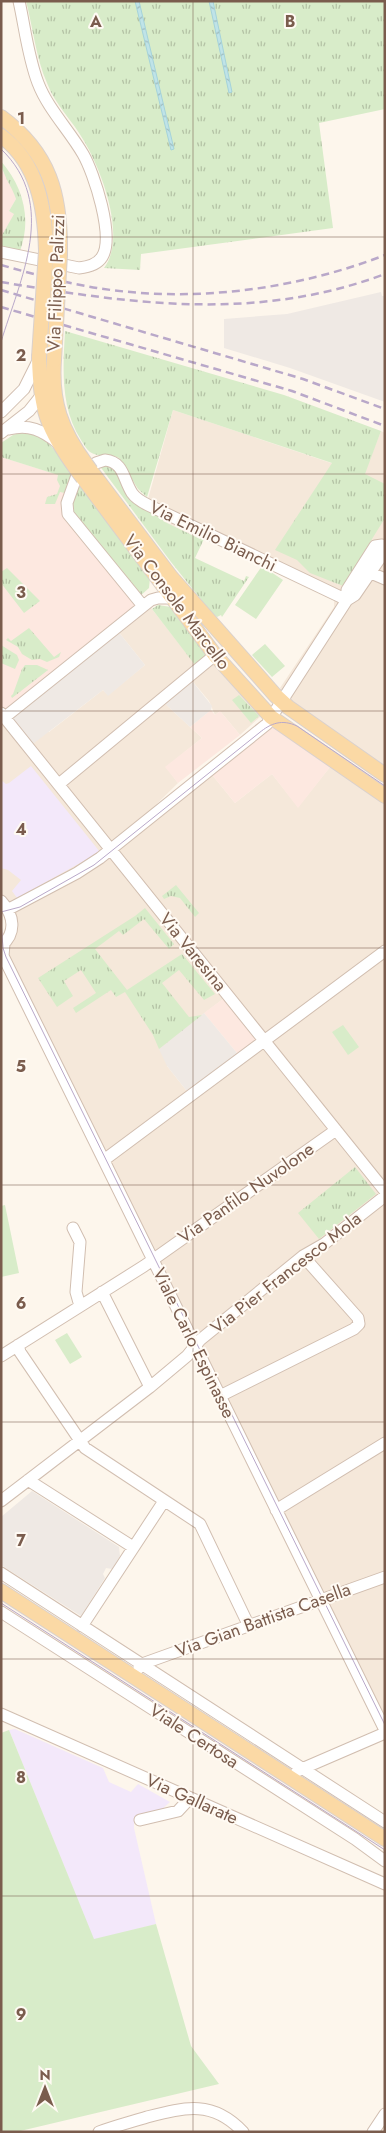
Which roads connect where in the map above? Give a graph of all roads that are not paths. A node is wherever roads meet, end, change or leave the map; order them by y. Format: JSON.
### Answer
{"nodes":[{"id":1,"x":19,"y":1,"type":"edge"},
{"id":2,"x":1,"y":117,"type":"edge"},
{"id":3,"x":1,"y":136,"type":"edge"},
{"id":4,"x":1,"y":252,"type":"edge"},
{"id":5,"x":53,"y":252,"type":"junction"},
{"id":6,"x":39,"y":357,"type":"junction"},
{"id":7,"x":52,"y":379,"type":"junction"},
{"id":8,"x":42,"y":396,"type":"junction"},
{"id":9,"x":1,"y":412,"type":"edge"},
{"id":10,"x":4,"y":431,"type":"edge"},
{"id":11,"x":58,"y":444,"type":"junction"},
{"id":12,"x":85,"y":471,"type":"junction"},
{"id":13,"x":158,"y":579,"type":"junction"},
{"id":14,"x":385,"y":579,"type":"edge"},
{"id":15,"x":172,"y":598,"type":"junction"},
{"id":16,"x":347,"y":600,"type":"junction"},
{"id":17,"x":147,"y":603,"type":"junction"},
{"id":18,"x":214,"y":655,"type":"junction"},
{"id":19,"x":282,"y":702,"type":"junction"},
{"id":20,"x":3,"y":715,"type":"edge"},
{"id":21,"x":269,"y":721,"type":"junction"},
{"id":22,"x":385,"y":775,"type":"edge"},
{"id":23,"x":59,"y":784,"type":"junction"},
{"id":24,"x":385,"y":796,"type":"edge"},
{"id":25,"x":111,"y":850,"type":"junction"},
{"id":26,"x":4,"y":904,"type":"edge"},
{"id":27,"x":3,"y":950,"type":"edge"},
{"id":28,"x":385,"y":951,"type":"edge"},
{"id":29,"x":265,"y":1041,"type":"junction"},
{"id":30,"x":336,"y":1130,"type":"junction"},
{"id":31,"x":104,"y":1160,"type":"junction"},
{"id":32,"x":385,"y":1191,"type":"edge"},
{"id":33,"x":385,"y":1196,"type":"edge"},
{"id":34,"x":73,"y":1228,"type":"dead end"},
{"id":35,"x":304,"y":1256,"type":"junction"},
{"id":36,"x":153,"y":1259,"type":"junction"},
{"id":37,"x":102,"y":1292,"type":"junction"},
{"id":38,"x":80,"y":1306,"type":"junction"},
{"id":39,"x":18,"y":1345,"type":"junction"},
{"id":40,"x":195,"y":1345,"type":"junction"},
{"id":41,"x":1,"y":1356,"type":"edge"},
{"id":42,"x":150,"y":1387,"type":"junction"},
{"id":43,"x":220,"y":1396,"type":"junction"},
{"id":44,"x":78,"y":1440,"type":"junction"},
{"id":45,"x":385,"y":1443,"type":"edge"},
{"id":46,"x":28,"y":1480,"type":"junction"},
{"id":47,"x":1,"y":1501,"type":"edge"},
{"id":48,"x":164,"y":1501,"type":"junction"},
{"id":49,"x":276,"y":1510,"type":"junction"},
{"id":50,"x":133,"y":1547,"type":"junction"},
{"id":51,"x":1,"y":1573,"type":"edge"},
{"id":52,"x":385,"y":1576,"type":"edge"},
{"id":53,"x":1,"y":1592,"type":"edge"},
{"id":54,"x":320,"y":1599,"type":"junction"},
{"id":55,"x":1,"y":1612,"type":"edge"},
{"id":56,"x":248,"y":1624,"type":"junction"},
{"id":57,"x":82,"y":1626,"type":"junction"},
{"id":58,"x":142,"y":1664,"type":"junction"},
{"id":59,"x":133,"y":1676,"type":"junction"},
{"id":60,"x":1,"y":1714,"type":"edge"},
{"id":61,"x":14,"y":1720,"type":"junction"},
{"id":62,"x":1,"y":1726,"type":"edge"},
{"id":63,"x":385,"y":1731,"type":"edge"},
{"id":64,"x":302,"y":1768,"type":"junction"},
{"id":65,"x":292,"y":1779,"type":"junction"},
{"id":66,"x":190,"y":1798,"type":"junction"},
{"id":67,"x":140,"y":1820,"type":"dead end"},
{"id":68,"x":385,"y":1822,"type":"edge"},
{"id":69,"x":385,"y":1839,"type":"edge"},
{"id":70,"x":385,"y":1861,"type":"edge"},
{"id":71,"x":384,"y":1883,"type":"edge"},
{"id":72,"x":385,"y":2114,"type":"edge"},
{"id":73,"x":99,"y":2132,"type":"edge"},
{"id":74,"x":243,"y":2132,"type":"edge"},
{"id":75,"x":374,"y":2132,"type":"edge"}],
"edges":[{"from":1,"to":4,"type":"street"},
{"from":2,"to":5,"type":"main road","name":"Via Filippo Palizzi"},
{"from":3,"to":5,"type":"main road","name":"Via Filippo Palizzi"},
{"from":5,"to":6,"type":"main road","name":"Via Filippo Palizzi","bridge":true},
{"from":5,"to":7,"type":"main road","name":"Via Filippo Palizzi","bridge":true},
{"from":6,"to":8,"type":"main road","name":"Via Console Marcello"},
{"from":6,"to":9,"type":"street","name":"Via Filippo Palizzi"},
{"from":7,"to":8,"type":"street"},
{"from":7,"to":12,"type":"main road","name":"Via Console Marcello"},
{"from":8,"to":10,"type":"street"},
{"from":8,"to":11,"type":"main road","name":"Via Console Marcello"},
{"from":10,"to":11,"type":"street"},
{"from":11,"to":12,"type":"main road","name":"Via Console Marcello"},
{"from":12,"to":13,"type":"main road","name":"Via Console Marcello"},
{"from":12,"to":16,"type":"street","name":"Via Emilio Bianchi"},
{"from":12,"to":17,"type":"street"},
{"from":12,"to":19,"type":"main road","name":"Via Console Marcello"},
{"from":13,"to":15,"type":"main road","name":"Via Console Marcello"},
{"from":13,"to":17,"type":"street"},
{"from":14,"to":16,"type":"street"},
{"from":15,"to":17,"type":"street"},
{"from":15,"to":18,"type":"main road","name":"Via Console Marcello"},
{"from":16,"to":19,"type":"street"},
{"from":17,"to":20,"type":"street"},
{"from":18,"to":21,"type":"main road","name":"Via Console Marcello"},
{"from":18,"to":23,"type":"street"},
{"from":19,"to":21,"type":"street"},
{"from":19,"to":22,"type":"main road","name":"Via Console Marcello"},
{"from":20,"to":23,"type":"street","name":"Via Varesina"},
{"from":21,"to":24,"type":"main road","name":"Via Console Marcello"},
{"from":21,"to":25,"type":"street"},
{"from":23,"to":25,"type":"street","name":"Via Varesina"},
{"from":25,"to":26,"type":"street"},
{"from":25,"to":29,"type":"street","name":"Via Varesina"},
{"from":26,"to":27,"type":"street"},
{"from":27,"to":31,"type":"street","name":"Viale Carlo Espinasse"},
{"from":28,"to":29,"type":"street"},
{"from":29,"to":30,"type":"street","name":"Via Varesina"},
{"from":29,"to":31,"type":"street"},
{"from":30,"to":32,"type":"street","name":"Via Varesina"},
{"from":30,"to":36,"type":"street","name":"Via Panfilo Nuvolone"},
{"from":31,"to":36,"type":"street","name":"Viale Carlo Espinasse"},
{"from":33,"to":35,"type":"street","name":"Via Pier Francesco Mola"},
{"from":34,"to":38,"type":"street"},
{"from":35,"to":40,"type":"street","name":"Via Pier Francesco Mola"},
{"from":35,"to":43,"type":"street"},
{"from":36,"to":37,"type":"street","name":"Via Panfilo Nuvolone"},
{"from":36,"to":40,"type":"street","name":"Viale Carlo Espinasse"},
{"from":37,"to":38,"type":"street","name":"Via Panfilo Nuvolone"},
{"from":37,"to":42,"type":"street"},
{"from":38,"to":39,"type":"street","name":"Via Panfilo Nuvolone"},
{"from":39,"to":41,"type":"street","name":"Via Panfilo Nuvolone"},
{"from":39,"to":44,"type":"street"},
{"from":40,"to":42,"type":"street","name":"Via Pier Francesco Mola"},
{"from":40,"to":43,"type":"street","name":"Viale Carlo Espinasse"},
{"from":42,"to":44,"type":"street","name":"Via Pier Francesco Mola"},
{"from":43,"to":49,"type":"street","name":"Viale Carlo Espinasse"},
{"from":44,"to":46,"type":"street","name":"Via Pier Francesco Mola"},
{"from":44,"to":48,"type":"street"},
{"from":45,"to":49,"type":"street"},
{"from":46,"to":47,"type":"street","name":"Via Pier Francesco Mola"},
{"from":46,"to":50,"type":"street"},
{"from":48,"to":50,"type":"street"},
{"from":48,"to":56,"type":"street"},
{"from":49,"to":54,"type":"street","name":"Viale Carlo Espinasse"},
{"from":50,"to":57,"type":"street"},
{"from":51,"to":57,"type":"street","name":"Viale Certosa"},
{"from":52,"to":54,"type":"street","name":"Via Gian Battista Casella"},
{"from":53,"to":59,"type":"main road","name":"Viale Certosa"},
{"from":54,"to":56,"type":"street","name":"Via Gian Battista Casella"},
{"from":54,"to":63,"type":"street","name":"Viale Carlo Espinasse"},
{"from":55,"to":70,"type":"street","name":"Viale Certosa"},
{"from":56,"to":58,"type":"street","name":"Via Gian Battista Casella"},
{"from":57,"to":58,"type":"street","name":"Viale Certosa"},
{"from":58,"to":59,"type":"street"},
{"from":58,"to":64,"type":"street","name":"Viale Certosa"},
{"from":59,"to":65,"type":"main road","name":"Viale Certosa"},
{"from":60,"to":61,"type":"street","name":"Via Gallarate"},
{"from":61,"to":62,"type":"street"},
{"from":61,"to":66,"type":"street","name":"Via Gallarate"},
{"from":63,"to":64,"type":"street"},
{"from":64,"to":65,"type":"street"},
{"from":64,"to":68,"type":"street","name":"Viale Certosa"},
{"from":65,"to":69,"type":"main road","name":"Viale Certosa"},
{"from":66,"to":67,"type":"street"},
{"from":66,"to":71,"type":"street","name":"Via Gallarate"},
{"from":72,"to":75,"type":"street"},
{"from":73,"to":74,"type":"street"}]}
